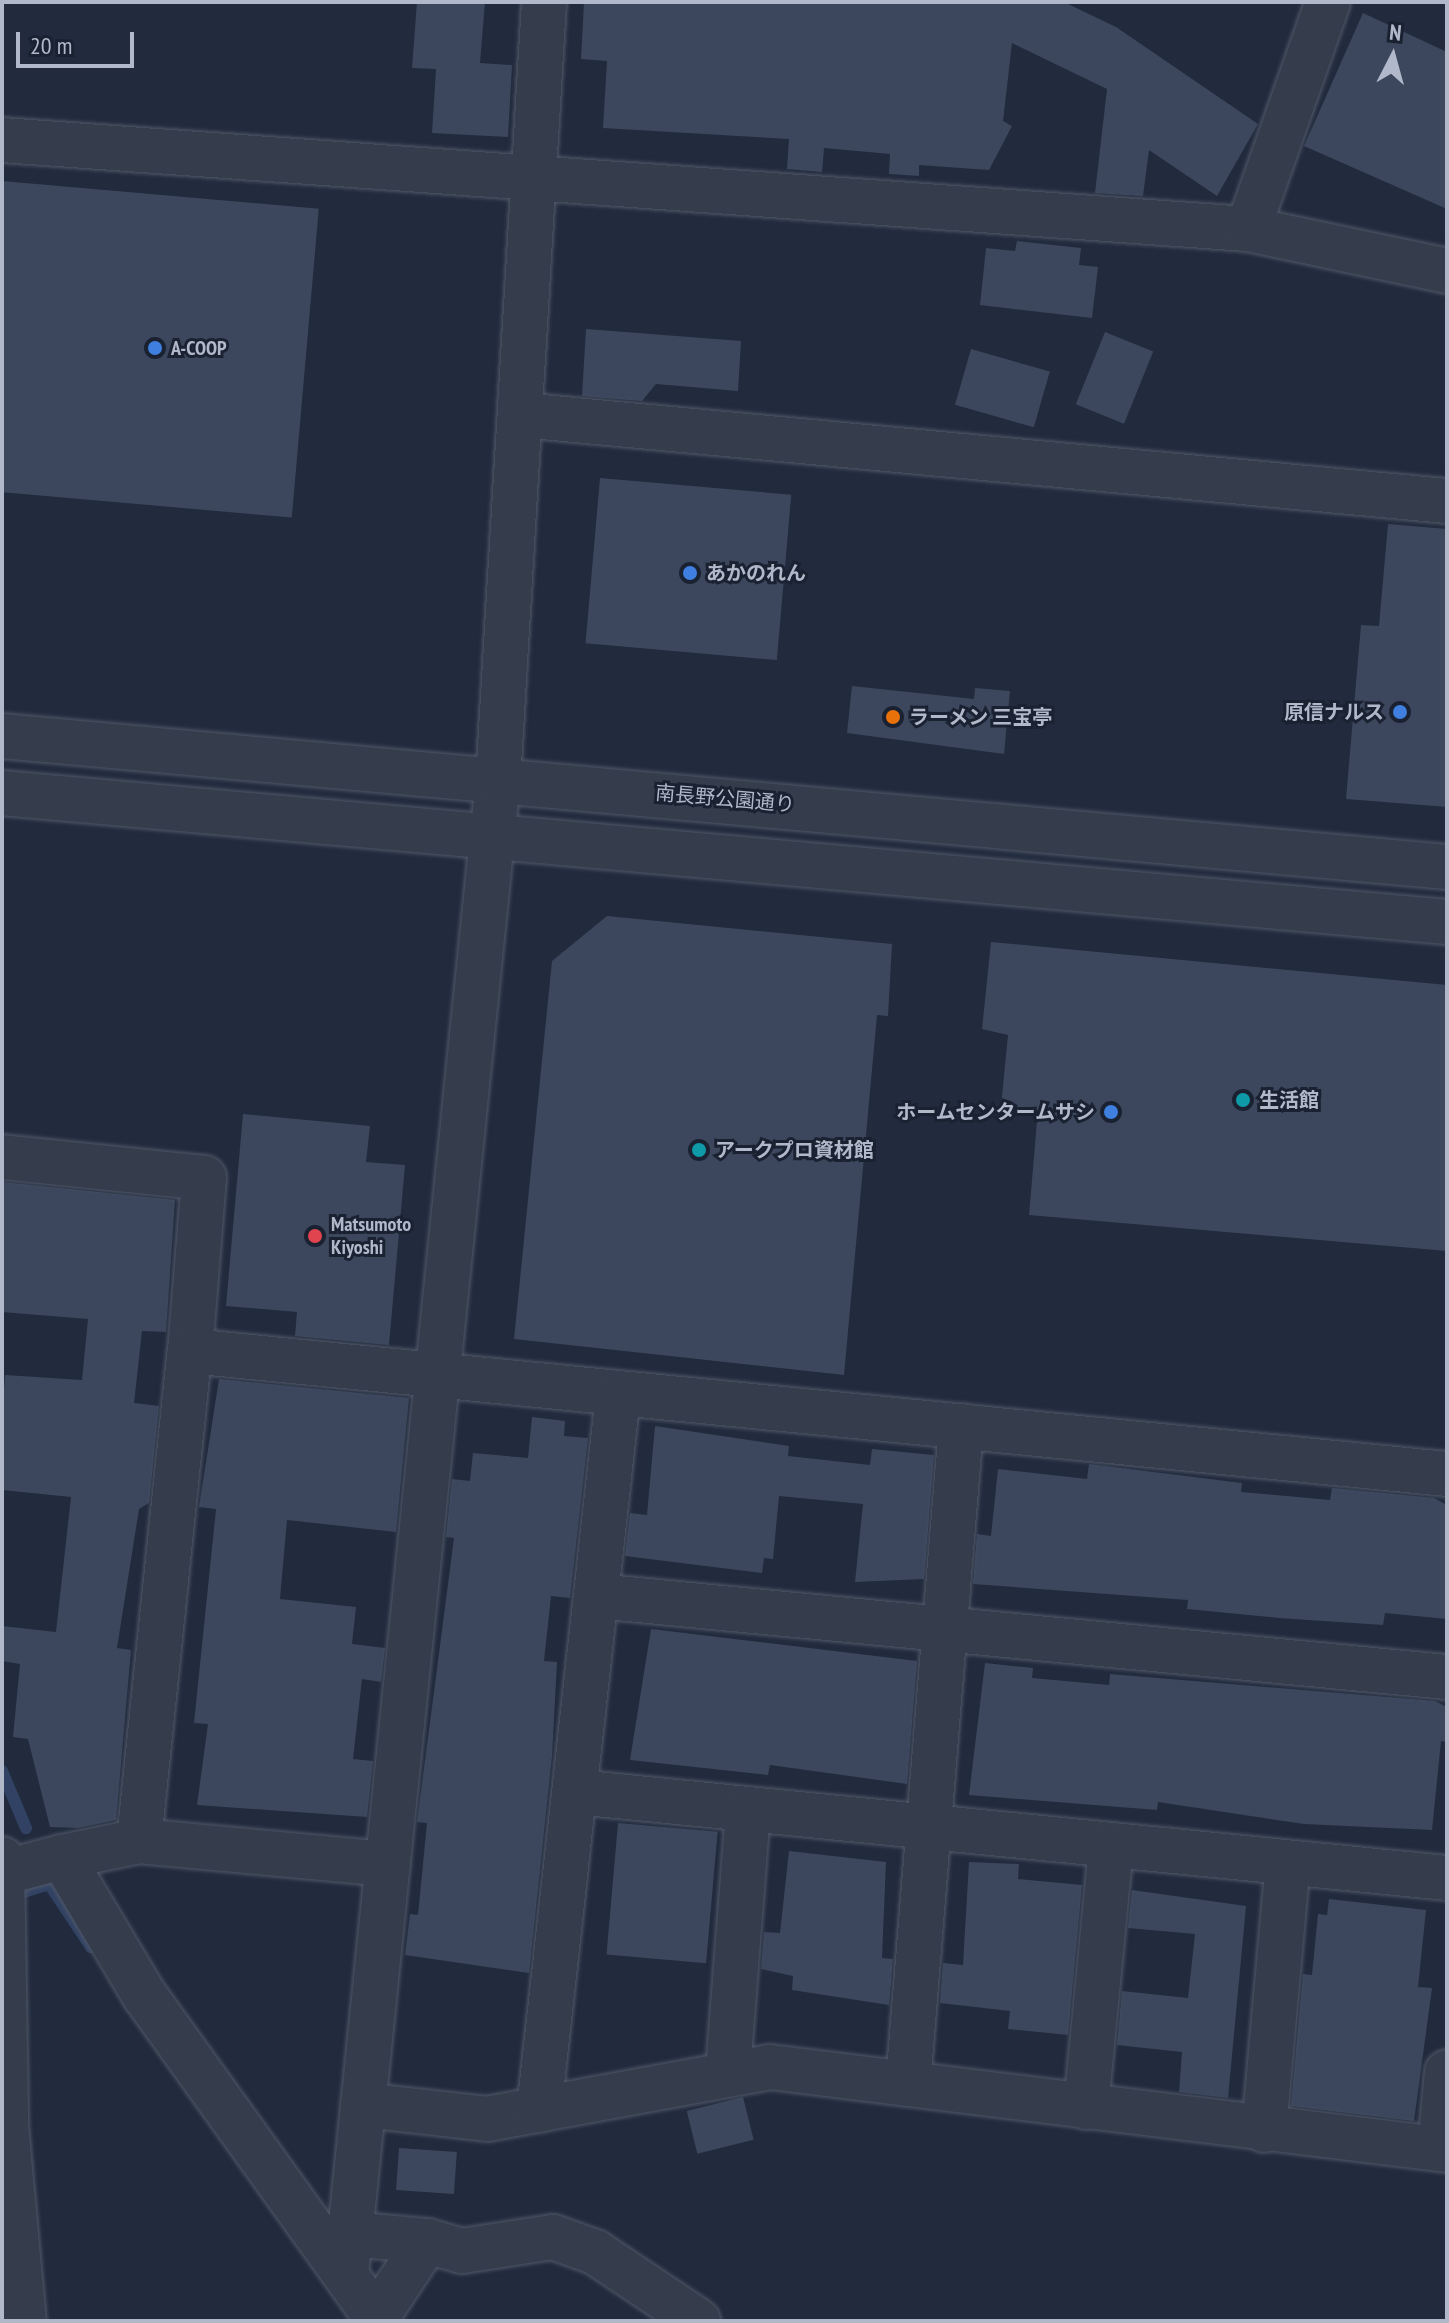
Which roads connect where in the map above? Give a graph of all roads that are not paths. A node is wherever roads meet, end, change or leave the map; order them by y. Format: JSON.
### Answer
{"nodes":[{"id":1,"x":544,"y":2,"type":"edge"},
{"id":2,"x":1328,"y":2,"type":"edge"},
{"id":3,"x":2,"y":140,"type":"edge"},
{"id":4,"x":536,"y":178,"type":"junction"},
{"id":5,"x":1248,"y":229,"type":"junction"},
{"id":6,"x":1447,"y":271,"type":"edge"},
{"id":7,"x":521,"y":415,"type":"junction"},
{"id":8,"x":1447,"y":501,"type":"edge"},
{"id":9,"x":2,"y":736,"type":"edge"},
{"id":10,"x":498,"y":781,"type":"junction"},
{"id":11,"x":2,"y":793,"type":"edge"},
{"id":12,"x":492,"y":838,"type":"junction"},
{"id":13,"x":1447,"y":867,"type":"edge"},
{"id":14,"x":1447,"y":922,"type":"edge"},
{"id":15,"x":2,"y":1157,"type":"edge"},
{"id":16,"x":190,"y":1351,"type":"junction"},
{"id":17,"x":439,"y":1378,"type":"junction"},
{"id":18,"x":618,"y":1395,"type":"junction"},
{"id":19,"x":961,"y":1426,"type":"junction"},
{"id":20,"x":1447,"y":1474,"type":"edge"},
{"id":21,"x":596,"y":1596,"type":"junction"},
{"id":22,"x":947,"y":1626,"type":"junction"},
{"id":23,"x":1447,"y":1677,"type":"edge"},
{"id":24,"x":576,"y":1792,"type":"junction"},
{"id":25,"x":748,"y":1811,"type":"junction"},
{"id":26,"x":931,"y":1830,"type":"junction"},
{"id":27,"x":139,"y":1841,"type":"junction"},
{"id":28,"x":1111,"y":1847,"type":"junction"},
{"id":29,"x":62,"y":1857,"type":"junction"},
{"id":30,"x":1288,"y":1863,"type":"junction"},
{"id":31,"x":388,"y":1864,"type":"junction"},
{"id":32,"x":3,"y":1868,"type":"edge"},
{"id":33,"x":1447,"y":1878,"type":"edge"},
{"id":34,"x":728,"y":2071,"type":"junction"},
{"id":35,"x":1447,"y":2072,"type":"edge"},
{"id":36,"x":908,"y":2084,"type":"junction"},
{"id":37,"x":363,"y":2105,"type":"junction"},
{"id":38,"x":1086,"y":2107,"type":"junction"},
{"id":39,"x":539,"y":2110,"type":"junction"},
{"id":40,"x":1264,"y":2130,"type":"junction"},
{"id":41,"x":1444,"y":2150,"type":"edge"},
{"id":42,"x":427,"y":2241,"type":"junction"},
{"id":43,"x":348,"y":2254,"type":"junction"},
{"id":44,"x":375,"y":2319,"type":"edge"},
{"id":45,"x":24,"y":2321,"type":"edge"},
{"id":46,"x":698,"y":2321,"type":"edge"}],
"edges":[{"from":1,"to":4,"type":"street"},
{"from":2,"to":5,"type":"street"},
{"from":3,"to":4,"type":"street"},
{"from":4,"to":5,"type":"street"},
{"from":4,"to":7,"type":"street"},
{"from":5,"to":6,"type":"street"},
{"from":7,"to":8,"type":"street"},
{"from":7,"to":10,"type":"street"},
{"from":9,"to":10,"type":"street","name":"南長野公園通り"},
{"from":10,"to":12,"type":"street"},
{"from":10,"to":13,"type":"street","name":"南長野公園通り"},
{"from":11,"to":12,"type":"street"},
{"from":12,"to":14,"type":"street"},
{"from":12,"to":17,"type":"street"},
{"from":15,"to":16,"type":"street"},
{"from":16,"to":17,"type":"street"},
{"from":16,"to":27,"type":"street"},
{"from":17,"to":18,"type":"street"},
{"from":17,"to":31,"type":"street"},
{"from":18,"to":19,"type":"street"},
{"from":18,"to":21,"type":"street"},
{"from":19,"to":20,"type":"street"},
{"from":19,"to":22,"type":"street"},
{"from":21,"to":22,"type":"street"},
{"from":21,"to":24,"type":"street"},
{"from":22,"to":23,"type":"street"},
{"from":22,"to":26,"type":"street"},
{"from":24,"to":25,"type":"street"},
{"from":24,"to":39,"type":"street"},
{"from":25,"to":26,"type":"street"},
{"from":25,"to":34,"type":"street"},
{"from":26,"to":28,"type":"street"},
{"from":26,"to":36,"type":"street"},
{"from":27,"to":29,"type":"street"},
{"from":27,"to":31,"type":"street"},
{"from":28,"to":30,"type":"street"},
{"from":28,"to":38,"type":"street"},
{"from":29,"to":32,"type":"street"},
{"from":29,"to":43,"type":"street"},
{"from":30,"to":33,"type":"street"},
{"from":30,"to":40,"type":"street"},
{"from":31,"to":37,"type":"street"},
{"from":32,"to":45,"type":"street"},
{"from":34,"to":36,"type":"street"},
{"from":34,"to":39,"type":"street"},
{"from":35,"to":41,"type":"street"},
{"from":36,"to":38,"type":"street"},
{"from":37,"to":39,"type":"street"},
{"from":37,"to":43,"type":"street"},
{"from":38,"to":40,"type":"street"},
{"from":40,"to":41,"type":"street"},
{"from":42,"to":43,"type":"street"},
{"from":42,"to":44,"type":"street"},
{"from":42,"to":46,"type":"street"},
{"from":43,"to":44,"type":"street"}]}
